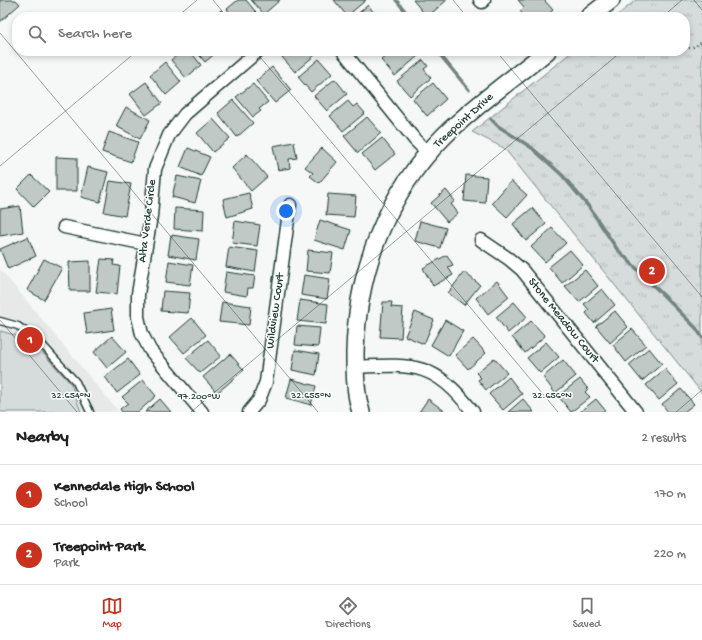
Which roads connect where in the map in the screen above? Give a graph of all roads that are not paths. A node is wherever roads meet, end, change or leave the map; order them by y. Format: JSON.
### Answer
{"nodes":[{"id":1,"x":610,"y":0,"type":"edge"},
{"id":2,"x":595,"y":12,"type":"edge"},
{"id":3,"x":252,"y":56,"type":"edge"},
{"id":4,"x":347,"y":56,"type":"edge"},
{"id":5,"x":541,"y":56,"type":"edge"},
{"id":6,"x":428,"y":153,"type":"junction"},
{"id":7,"x":290,"y":205,"type":"dead end"},
{"id":8,"x":64,"y":227,"type":"dead end"},
{"id":9,"x":481,"y":240,"type":"dead end"},
{"id":10,"x":146,"y":244,"type":"junction"},
{"id":11,"x":0,"y":320,"type":"edge"},
{"id":12,"x":355,"y":367,"type":"junction"},
{"id":13,"x":90,"y":412,"type":"edge"},
{"id":14,"x":202,"y":412,"type":"edge"},
{"id":15,"x":249,"y":412,"type":"edge"},
{"id":16,"x":361,"y":412,"type":"edge"},
{"id":17,"x":473,"y":412,"type":"edge"},
{"id":18,"x":636,"y":412,"type":"edge"}],
"edges":[{"from":1,"to":2,"type":"street"},
{"from":3,"to":10,"type":"street","name":"Alta Verde Circle"},
{"from":4,"to":6,"type":"street"},
{"from":5,"to":6,"type":"street","name":"Treepoint Drive"},
{"from":6,"to":12,"type":"street","name":"Treepoint Drive"},
{"from":7,"to":15,"type":"street","name":"Wildview Court"},
{"from":8,"to":10,"type":"street"},
{"from":9,"to":18,"type":"street","name":"Stone Meadow Court"},
{"from":10,"to":14,"type":"street","name":"Alta Verde Circle"},
{"from":11,"to":13,"type":"lane"},
{"from":12,"to":16,"type":"street","name":"Treepoint Drive"},
{"from":12,"to":17,"type":"street"}]}
